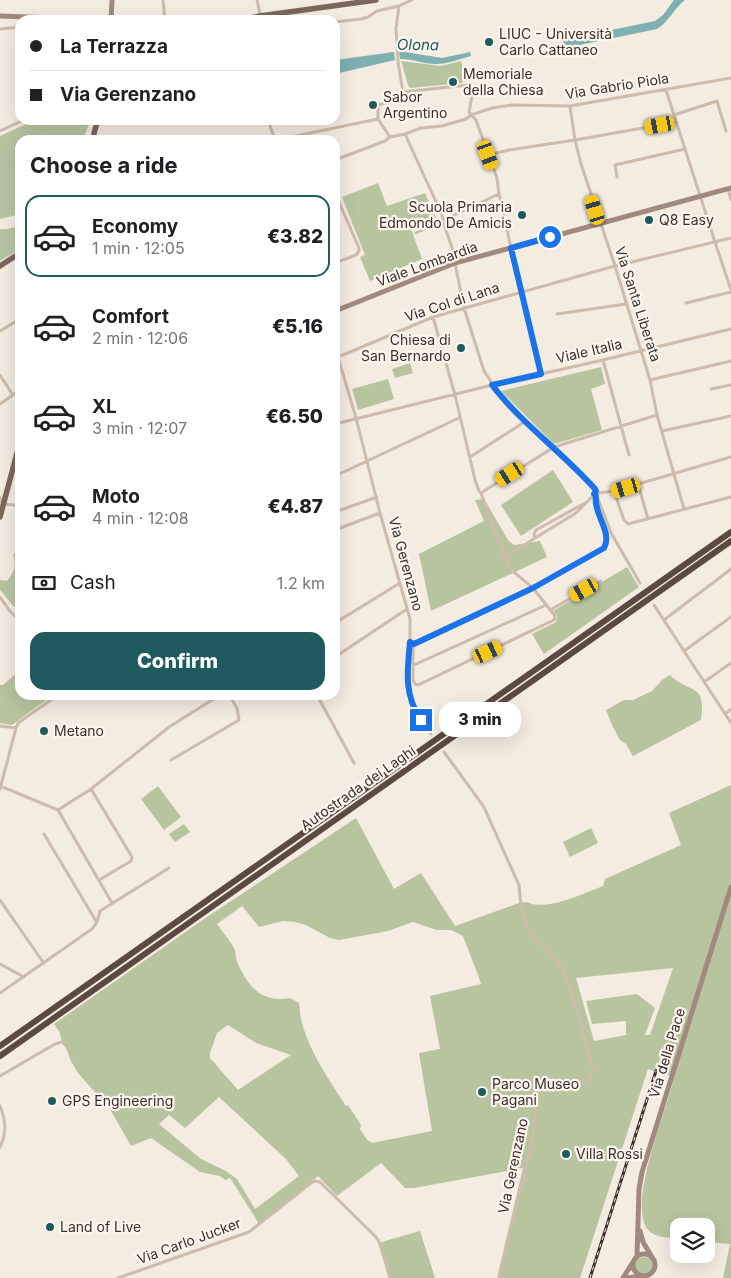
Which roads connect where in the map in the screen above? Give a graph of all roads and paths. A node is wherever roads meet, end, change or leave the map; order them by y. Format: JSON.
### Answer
{"nodes":[{"id":1,"x":112,"y":0,"type":"edge"},
{"id":2,"x":163,"y":0,"type":"edge"},
{"id":3,"x":258,"y":0,"type":"edge"},
{"id":4,"x":376,"y":0,"type":"edge"},
{"id":5,"x":412,"y":0,"type":"edge"},
{"id":6,"x":399,"y":6,"type":"junction"},
{"id":7,"x":111,"y":15,"type":"edge"},
{"id":8,"x":164,"y":15,"type":"edge"},
{"id":9,"x":260,"y":15,"type":"edge"},
{"id":10,"x":267,"y":15,"type":"edge"},
{"id":11,"x":0,"y":16,"type":"edge"},
{"id":12,"x":15,"y":17,"type":"edge"},
{"id":13,"x":340,"y":21,"type":"edge"},
{"id":14,"x":15,"y":28,"type":"edge"},
{"id":15,"x":0,"y":29,"type":"edge"},
{"id":16,"x":731,"y":78,"type":"edge"},
{"id":17,"x":666,"y":90,"type":"junction"},
{"id":18,"x":403,"y":92,"type":"junction"},
{"id":19,"x":570,"y":106,"type":"junction"},
{"id":20,"x":471,"y":115,"type":"junction"},
{"id":21,"x":674,"y":115,"type":"junction"},
{"id":22,"x":378,"y":119,"type":"junction"},
{"id":23,"x":677,"y":122,"type":"junction"},
{"id":24,"x":15,"y":124,"type":"edge"},
{"id":25,"x":726,"y":130,"type":"dead end"},
{"id":26,"x":0,"y":131,"type":"edge"},
{"id":27,"x":405,"y":134,"type":"junction"},
{"id":28,"x":300,"y":135,"type":"edge"},
{"id":29,"x":390,"y":137,"type":"junction"},
{"id":30,"x":575,"y":140,"type":"junction"},
{"id":31,"x":686,"y":149,"type":"junction"},
{"id":32,"x":488,"y":155,"type":"junction"},
{"id":33,"x":340,"y":158,"type":"edge"},
{"id":34,"x":618,"y":178,"type":"dead end"},
{"id":35,"x":729,"y":189,"type":"edge"},
{"id":36,"x":499,"y":194,"type":"junction"},
{"id":37,"x":700,"y":196,"type":"junction"},
{"id":38,"x":731,"y":200,"type":"edge"},
{"id":39,"x":340,"y":204,"type":"edge"},
{"id":40,"x":444,"y":221,"type":"junction"},
{"id":41,"x":600,"y":224,"type":"junction"},
{"id":42,"x":416,"y":233,"type":"dead end"},
{"id":43,"x":731,"y":238,"type":"edge"},
{"id":44,"x":715,"y":242,"type":"junction"},
{"id":45,"x":511,"y":248,"type":"junction"},
{"id":46,"x":15,"y":256,"type":"edge"},
{"id":47,"x":340,"y":261,"type":"edge"},
{"id":48,"x":455,"y":263,"type":"junction"},
{"id":49,"x":0,"y":266,"type":"edge"},
{"id":50,"x":615,"y":266,"type":"junction"},
{"id":51,"x":730,"y":283,"type":"edge"},
{"id":52,"x":731,"y":291,"type":"edge"},
{"id":53,"x":522,"y":292,"type":"junction"},
{"id":54,"x":686,"y":303,"type":"dead end"},
{"id":55,"x":626,"y":304,"type":"junction"},
{"id":56,"x":464,"y":308,"type":"junction"},
{"id":57,"x":340,"y":309,"type":"edge"},
{"id":58,"x":557,"y":314,"type":"dead end"},
{"id":59,"x":433,"y":317,"type":"junction"},
{"id":60,"x":15,"y":322,"type":"edge"},
{"id":61,"x":731,"y":329,"type":"edge"},
{"id":62,"x":0,"y":331,"type":"edge"},
{"id":63,"x":641,"y":350,"type":"junction"},
{"id":64,"x":340,"y":355,"type":"edge"},
{"id":65,"x":603,"y":360,"type":"junction"},
{"id":66,"x":731,"y":361,"type":"edge"},
{"id":67,"x":340,"y":368,"type":"edge"},
{"id":68,"x":541,"y":374,"type":"junction"},
{"id":69,"x":0,"y":375,"type":"edge"},
{"id":70,"x":650,"y":380,"type":"junction"},
{"id":71,"x":492,"y":385,"type":"junction"},
{"id":72,"x":731,"y":385,"type":"edge"},
{"id":73,"x":711,"y":389,"type":"dead end"},
{"id":74,"x":13,"y":395,"type":"joint"},
{"id":75,"x":455,"y":395,"type":"junction"},
{"id":76,"x":0,"y":404,"type":"edge"},
{"id":77,"x":657,"y":415,"type":"junction"},
{"id":78,"x":731,"y":416,"type":"edge"},
{"id":79,"x":356,"y":418,"type":"junction"},
{"id":80,"x":459,"y":418,"type":"junction"},
{"id":81,"x":526,"y":421,"type":"junction"},
{"id":82,"x":340,"y":423,"type":"edge"},
{"id":83,"x":621,"y":426,"type":"junction"},
{"id":84,"x":662,"y":431,"type":"junction"},
{"id":85,"x":554,"y":447,"type":"junction"},
{"id":86,"x":629,"y":455,"type":"dead end"},
{"id":87,"x":470,"y":457,"type":"junction"},
{"id":88,"x":731,"y":457,"type":"edge"},
{"id":89,"x":367,"y":461,"type":"junction"},
{"id":90,"x":15,"y":465,"type":"edge"},
{"id":91,"x":340,"y":474,"type":"edge"},
{"id":92,"x":674,"y":474,"type":"junction"},
{"id":93,"x":638,"y":484,"type":"junction"},
{"id":94,"x":614,"y":491,"type":"junction"},
{"id":95,"x":481,"y":493,"type":"junction"},
{"id":96,"x":597,"y":494,"type":"junction"},
{"id":97,"x":731,"y":496,"type":"edge"},
{"id":98,"x":376,"y":497,"type":"junction"},
{"id":99,"x":2,"y":501,"type":"edge"},
{"id":100,"x":15,"y":503,"type":"edge"},
{"id":101,"x":684,"y":509,"type":"junction"},
{"id":102,"x":340,"y":510,"type":"edge"},
{"id":103,"x":380,"y":513,"type":"junction"},
{"id":104,"x":0,"y":516,"type":"edge"},
{"id":105,"x":648,"y":519,"type":"junction"},
{"id":106,"x":340,"y":528,"type":"edge"},
{"id":107,"x":731,"y":532,"type":"edge"},
{"id":108,"x":731,"y":541,"type":"edge"},
{"id":109,"x":505,"y":558,"type":"junction"},
{"id":110,"x":731,"y":569,"type":"edge"},
{"id":111,"x":601,"y":581,"type":"dead end"},
{"id":112,"x":400,"y":583,"type":"junction"},
{"id":113,"x":640,"y":583,"type":"dead end"},
{"id":114,"x":533,"y":588,"type":"junction"},
{"id":115,"x":0,"y":597,"type":"edge"},
{"id":116,"x":546,"y":605,"type":"junction"},
{"id":117,"x":654,"y":605,"type":"dead end"},
{"id":118,"x":407,"y":609,"type":"junction"},
{"id":119,"x":550,"y":610,"type":"junction"},
{"id":120,"x":15,"y":616,"type":"edge"},
{"id":121,"x":731,"y":617,"type":"edge"},
{"id":122,"x":340,"y":620,"type":"edge"},
{"id":123,"x":664,"y":620,"type":"junction"},
{"id":124,"x":412,"y":643,"type":"junction"},
{"id":125,"x":684,"y":651,"type":"junction"},
{"id":126,"x":340,"y":655,"type":"edge"},
{"id":127,"x":731,"y":662,"type":"edge"},
{"id":128,"x":414,"y":665,"type":"junction"},
{"id":129,"x":704,"y":682,"type":"junction"},
{"id":130,"x":51,"y":700,"type":"edge"},
{"id":131,"x":212,"y":700,"type":"edge"},
{"id":132,"x":232,"y":700,"type":"edge"},
{"id":133,"x":320,"y":700,"type":"edge"},
{"id":134,"x":731,"y":710,"type":"edge"},
{"id":135,"x":725,"y":714,"type":"junction"},
{"id":136,"x":731,"y":723,"type":"edge"},
{"id":137,"x":0,"y":726,"type":"edge"},
{"id":138,"x":16,"y":728,"type":"junction"},
{"id":139,"x":431,"y":734,"type":"dead end"},
{"id":140,"x":444,"y":752,"type":"dead end"},
{"id":141,"x":171,"y":760,"type":"dead end"},
{"id":142,"x":354,"y":763,"type":"dead end"},
{"id":143,"x":0,"y":787,"type":"edge"},
{"id":144,"x":91,"y":789,"type":"junction"},
{"id":145,"x":58,"y":810,"type":"junction"},
{"id":146,"x":44,"y":834,"type":"dead end"},
{"id":147,"x":169,"y":868,"type":"dead end"},
{"id":148,"x":99,"y":880,"type":"junction"},
{"id":149,"x":731,"y":887,"type":"edge"},
{"id":150,"x":0,"y":901,"type":"edge"},
{"id":151,"x":112,"y":903,"type":"junction"},
{"id":152,"x":96,"y":922,"type":"junction"},
{"id":153,"x":43,"y":962,"type":"junction"},
{"id":154,"x":0,"y":964,"type":"edge"},
{"id":155,"x":24,"y":977,"type":"junction"},
{"id":156,"x":0,"y":993,"type":"edge"},
{"id":157,"x":15,"y":1036,"type":"junction"},
{"id":158,"x":66,"y":1041,"type":"dead end"},
{"id":159,"x":0,"y":1042,"type":"edge"},
{"id":160,"x":0,"y":1046,"type":"edge"},
{"id":161,"x":0,"y":1056,"type":"edge"},
{"id":162,"x":0,"y":1076,"type":"edge"},
{"id":163,"x":0,"y":1106,"type":"edge"},
{"id":164,"x":0,"y":1147,"type":"edge"},
{"id":165,"x":639,"y":1228,"type":"junction"},
{"id":166,"x":637,"y":1256,"type":"junction"},
{"id":167,"x":652,"y":1258,"type":"junction"},
{"id":168,"x":633,"y":1262,"type":"junction"},
{"id":169,"x":655,"y":1269,"type":"junction"},
{"id":170,"x":130,"y":1276,"type":"edge"},
{"id":171,"x":639,"y":1276,"type":"junction"},
{"id":172,"x":647,"y":1277,"type":"edge"},
{"id":173,"x":656,"y":1277,"type":"edge"},
{"id":174,"x":118,"y":1278,"type":"edge"},
{"id":175,"x":390,"y":1278,"type":"edge"},
{"id":176,"x":499,"y":1278,"type":"edge"},
{"id":177,"x":623,"y":1278,"type":"edge"},
{"id":178,"x":628,"y":1278,"type":"edge"}],
"edges":[{"from":1,"to":7,"type":"main road"},
{"from":2,"to":8,"type":"street"},
{"from":3,"to":9,"type":"street"},
{"from":4,"to":10,"type":"main road"},
{"from":5,"to":6,"type":"street"},
{"from":6,"to":13,"type":"street"},
{"from":6,"to":18,"type":"street"},
{"from":11,"to":12,"type":"main road"},
{"from":14,"to":15,"type":"street"},
{"from":16,"to":17,"type":"street","name":"Via Gabrio Piola"},
{"from":17,"to":19,"type":"street","name":"Via Gabrio Piola"},
{"from":17,"to":21,"type":"street"},
{"from":18,"to":20,"type":"street"},
{"from":18,"to":22,"type":"street"},
{"from":19,"to":20,"type":"street","name":"Via Gabrio Piola"},
{"from":19,"to":30,"type":"street","name":"Via Santa Liberata"},
{"from":20,"to":27,"type":"street","name":"Via Gabrio Piola"},
{"from":20,"to":32,"type":"street"},
{"from":21,"to":23,"type":"street"},
{"from":21,"to":25,"type":"street"},
{"from":22,"to":28,"type":"street"},
{"from":22,"to":29,"type":"street"},
{"from":23,"to":30,"type":"street"},
{"from":23,"to":31,"type":"street"},
{"from":24,"to":26,"type":"street"},
{"from":27,"to":29,"type":"street","name":"Via Gabrio Piola"},
{"from":27,"to":40,"type":"street"},
{"from":29,"to":33,"type":"street","name":"Via Gabrio Piola"},
{"from":30,"to":32,"type":"street"},
{"from":30,"to":41,"type":"street","name":"Via Santa Liberata"},
{"from":31,"to":34,"type":"street"},
{"from":31,"to":37,"type":"street"},
{"from":32,"to":36,"type":"street"},
{"from":35,"to":37,"type":"main road","name":"Viale Lombardia"},
{"from":35,"to":38,"type":"street"},
{"from":36,"to":40,"type":"street"},
{"from":36,"to":45,"type":"street"},
{"from":37,"to":41,"type":"main road","name":"Viale Lombardia"},
{"from":37,"to":44,"type":"street"},
{"from":39,"to":47,"type":"street"},
{"from":40,"to":42,"type":"street"},
{"from":40,"to":48,"type":"street"},
{"from":41,"to":45,"type":"main road","name":"Viale Lombardia"},
{"from":41,"to":50,"type":"street","name":"Via Santa Liberata"},
{"from":43,"to":44,"type":"street","name":"Via Col di Lana"},
{"from":44,"to":50,"type":"street","name":"Via Col di Lana"},
{"from":44,"to":51,"type":"street"},
{"from":45,"to":48,"type":"main road","name":"Viale Lombardia"},
{"from":45,"to":53,"type":"street"},
{"from":46,"to":49,"type":"main road"},
{"from":48,"to":56,"type":"street"},
{"from":48,"to":57,"type":"main road","name":"Viale Lombardia"},
{"from":50,"to":53,"type":"street","name":"Via Col di Lana"},
{"from":50,"to":55,"type":"street","name":"Via Santa Liberata"},
{"from":51,"to":52,"type":"street"},
{"from":52,"to":54,"type":"street"},
{"from":53,"to":56,"type":"street","name":"Via Col di Lana"},
{"from":53,"to":68,"type":"street"},
{"from":55,"to":58,"type":"street"},
{"from":55,"to":63,"type":"street","name":"Via Santa Liberata"},
{"from":56,"to":59,"type":"street","name":"Via Col di Lana"},
{"from":56,"to":71,"type":"street"},
{"from":59,"to":64,"type":"street","name":"Via Col di Lana"},
{"from":59,"to":75,"type":"street"},
{"from":60,"to":62,"type":"street"},
{"from":61,"to":63,"type":"street","name":"Viale Italia"},
{"from":63,"to":65,"type":"street","name":"Viale Italia"},
{"from":63,"to":70,"type":"street","name":"Via Santa Liberata"},
{"from":65,"to":68,"type":"street","name":"Viale Italia"},
{"from":65,"to":83,"type":"street"},
{"from":66,"to":70,"type":"street"},
{"from":67,"to":79,"type":"street","name":"Via Gerenzano"},
{"from":68,"to":71,"type":"street","name":"Viale Italia"},
{"from":69,"to":74,"type":"street"},
{"from":70,"to":77,"type":"street","name":"Via Santa Liberata"},
{"from":71,"to":75,"type":"street","name":"Viale Italia"},
{"from":71,"to":81,"type":"street"},
{"from":72,"to":73,"type":"street"},
{"from":74,"to":76,"type":"street"},
{"from":75,"to":79,"type":"street","name":"Viale Italia"},
{"from":75,"to":80,"type":"street"},
{"from":77,"to":83,"type":"street"},
{"from":77,"to":84,"type":"street","name":"Via Santa Liberata"},
{"from":78,"to":84,"type":"street"},
{"from":79,"to":82,"type":"street","name":"Viale Italia"},
{"from":79,"to":89,"type":"street","name":"Via Gerenzano"},
{"from":80,"to":87,"type":"street"},
{"from":80,"to":89,"type":"street"},
{"from":81,"to":85,"type":"street"},
{"from":81,"to":87,"type":"street"},
{"from":83,"to":85,"type":"street"},
{"from":83,"to":86,"type":"street"},
{"from":84,"to":92,"type":"street","name":"Via Santa Liberata"},
{"from":85,"to":95,"type":"street"},
{"from":85,"to":96,"type":"street"},
{"from":87,"to":95,"type":"street"},
{"from":88,"to":92,"type":"street"},
{"from":89,"to":91,"type":"street"},
{"from":89,"to":98,"type":"street","name":"Via Gerenzano"},
{"from":90,"to":99,"type":"main road"},
{"from":92,"to":93,"type":"street"},
{"from":92,"to":101,"type":"street","name":"Via Santa Liberata"},
{"from":93,"to":94,"type":"street"},
{"from":93,"to":105,"type":"street"},
{"from":94,"to":96,"type":"street"},
{"from":94,"to":105,"type":"street"},
{"from":95,"to":109,"type":"street"},
{"from":96,"to":109,"type":"street"},
{"from":96,"to":113,"type":"street"},
{"from":96,"to":114,"type":"street"},
{"from":97,"to":101,"type":"street"},
{"from":98,"to":102,"type":"street"},
{"from":98,"to":103,"type":"street","name":"Via Gerenzano"},
{"from":99,"to":100,"type":"street"},
{"from":99,"to":104,"type":"main road"},
{"from":101,"to":105,"type":"street"},
{"from":103,"to":106,"type":"street","name":"Via Gerenzano"},
{"from":103,"to":112,"type":"street","name":"Via Gerenzano"},
{"from":107,"to":157,"type":"highway","name":"Autostrada dei Laghi"},
{"from":108,"to":161,"type":"highway","name":"Autostrada dei Laghi"},
{"from":109,"to":114,"type":"street"},
{"from":110,"to":123,"type":"street"},
{"from":111,"to":119,"type":"street"},
{"from":112,"to":118,"type":"street","name":"Via Gerenzano"},
{"from":112,"to":122,"type":"street"},
{"from":114,"to":116,"type":"street"},
{"from":114,"to":124,"type":"street"},
{"from":115,"to":120,"type":"street"},
{"from":116,"to":119,"type":"street"},
{"from":116,"to":128,"type":"street"},
{"from":117,"to":123,"type":"street"},
{"from":118,"to":124,"type":"street","name":"Via Gerenzano"},
{"from":118,"to":126,"type":"street"},
{"from":119,"to":128,"type":"street"},
{"from":121,"to":125,"type":"street"},
{"from":123,"to":125,"type":"street"},
{"from":124,"to":128,"type":"street"},
{"from":124,"to":139,"type":"street","name":"Via Gerenzano"},
{"from":125,"to":129,"type":"street"},
{"from":127,"to":129,"type":"street"},
{"from":129,"to":135,"type":"street"},
{"from":130,"to":138,"type":"street"},
{"from":131,"to":144,"type":"street"},
{"from":132,"to":141,"type":"street"},
{"from":133,"to":142,"type":"street"},
{"from":134,"to":135,"type":"street"},
{"from":135,"to":136,"type":"street"},
{"from":137,"to":138,"type":"street"},
{"from":138,"to":143,"type":"street"},
{"from":140,"to":176,"type":"street","name":"Via Gerenzano"},
{"from":143,"to":145,"type":"street"},
{"from":144,"to":145,"type":"street"},
{"from":144,"to":148,"type":"street"},
{"from":145,"to":148,"type":"street"},
{"from":146,"to":152,"type":"street"},
{"from":147,"to":151,"type":"street"},
{"from":148,"to":151,"type":"street"},
{"from":149,"to":165,"type":"main road","name":"Via della Pace"},
{"from":150,"to":153,"type":"street"},
{"from":151,"to":152,"type":"street"},
{"from":152,"to":153,"type":"street"},
{"from":153,"to":155,"type":"street"},
{"from":154,"to":155,"type":"street"},
{"from":155,"to":156,"type":"street"},
{"from":157,"to":159,"type":"highway"},
{"from":157,"to":160,"type":"highway","name":"Autostrada dei Laghi"},
{"from":158,"to":162,"type":"street"},
{"from":163,"to":164,"type":"street"},
{"from":165,"to":166,"type":"main road","name":"Via della Pace"},
{"from":165,"to":167,"type":"main road","name":"Via della Pace"},
{"from":166,"to":167,"type":"main road"},
{"from":166,"to":168,"type":"main road"},
{"from":167,"to":169,"type":"main road"},
{"from":168,"to":171,"type":"main road"},
{"from":168,"to":177,"type":"main road"},
{"from":169,"to":172,"type":"main road"},
{"from":169,"to":173,"type":"main road"},
{"from":170,"to":174,"type":"street","name":"Via Carlo Jucker"},
{"from":170,"to":175,"type":"street","name":"Via Carlo Jucker"},
{"from":171,"to":172,"type":"main road"},
{"from":171,"to":178,"type":"main road"}]}
